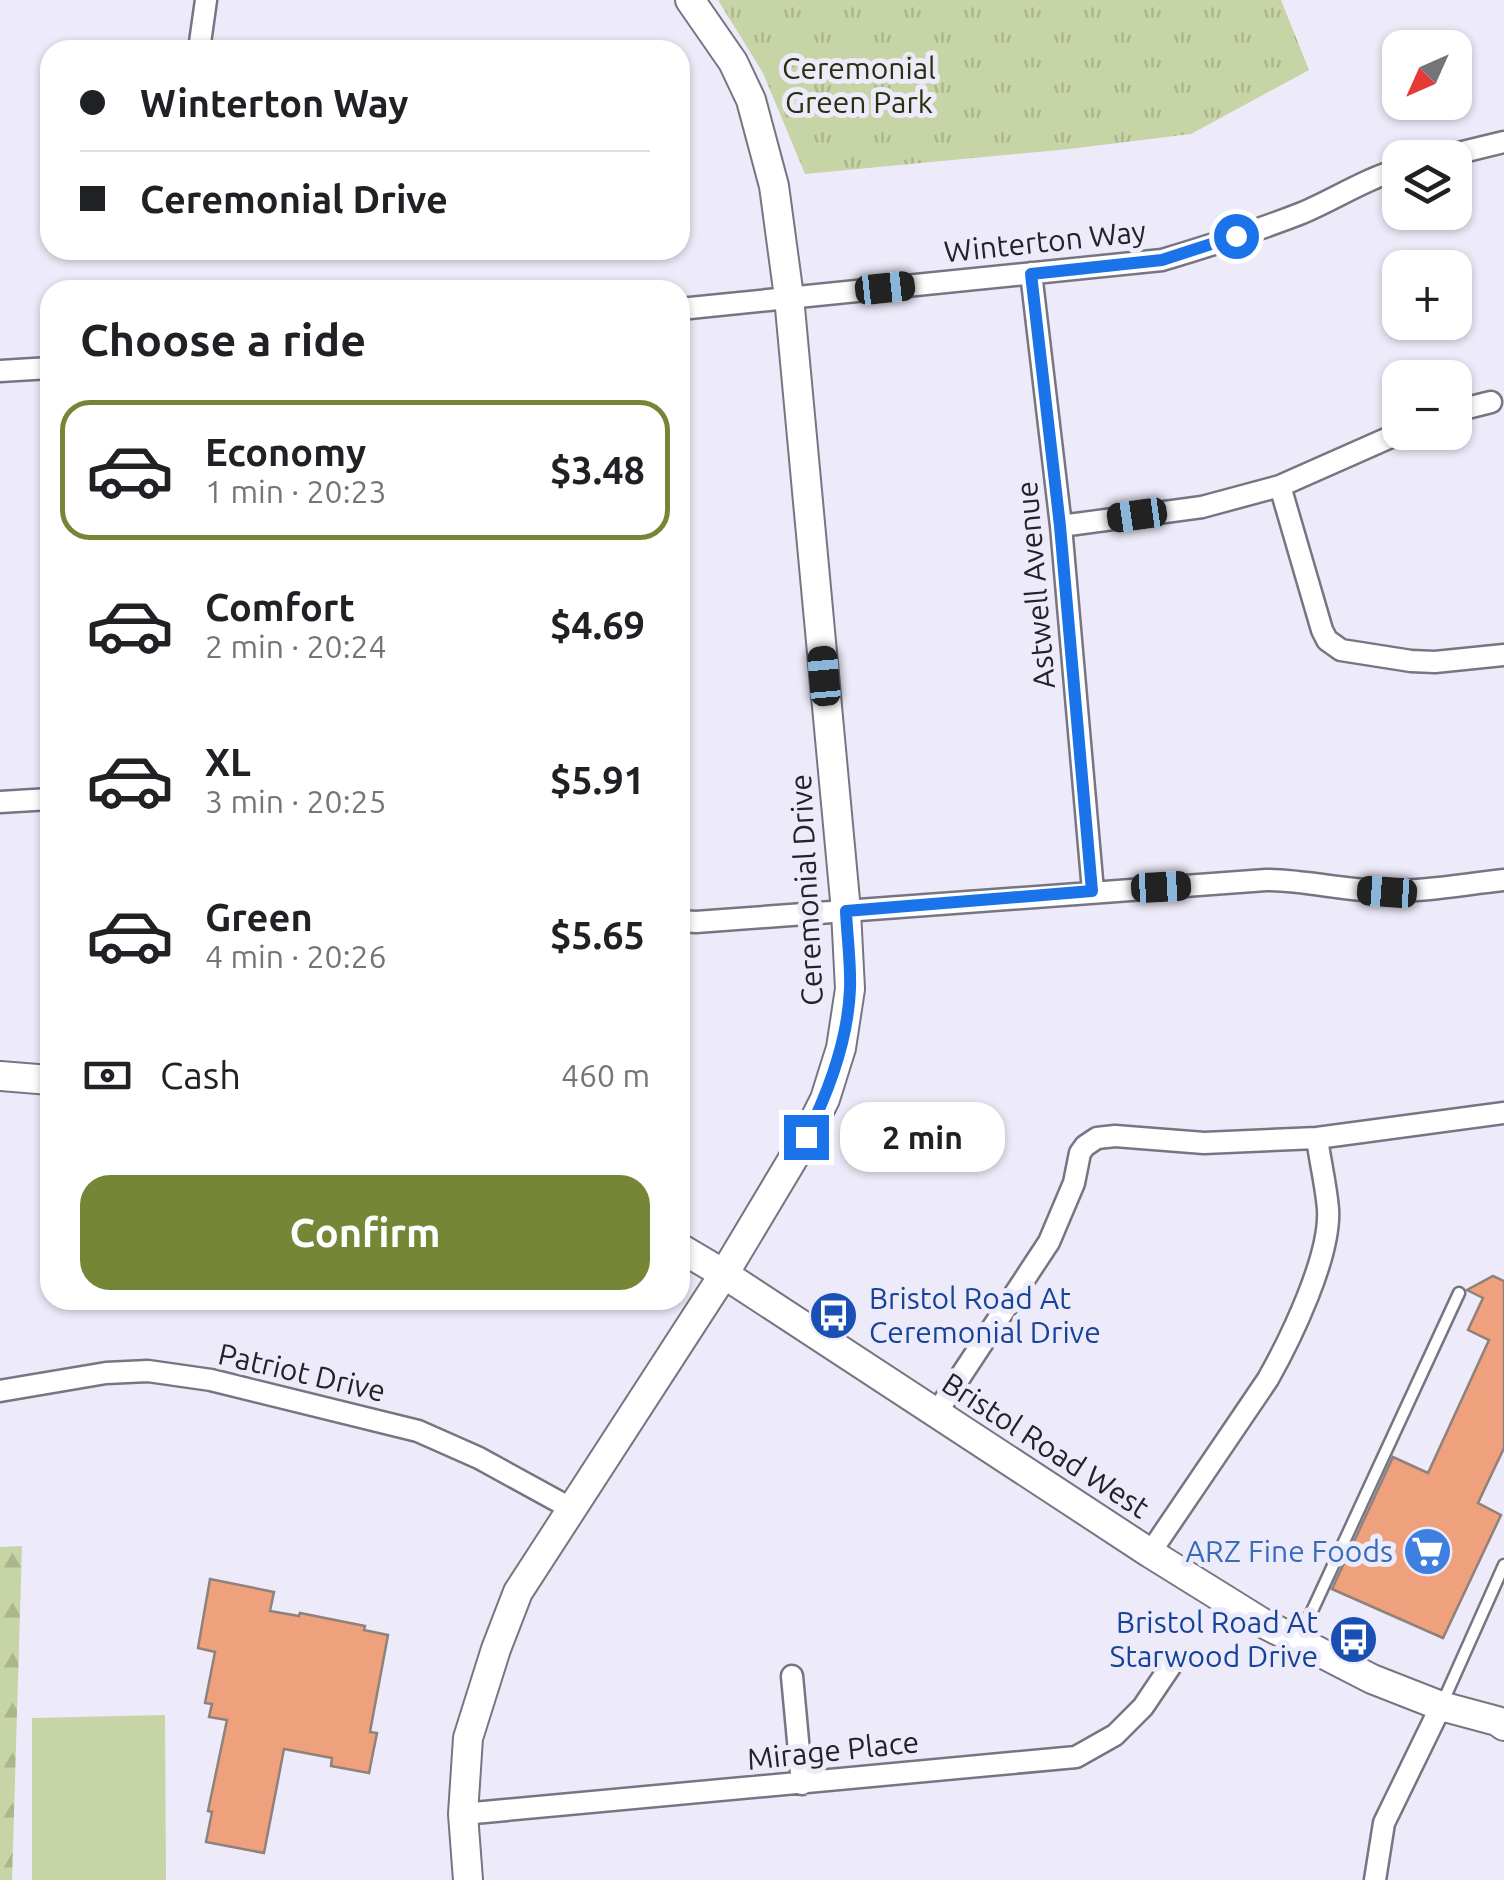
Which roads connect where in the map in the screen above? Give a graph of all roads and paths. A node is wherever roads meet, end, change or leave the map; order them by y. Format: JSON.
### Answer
{"nodes":[{"id":1,"x":206,"y":0,"type":"edge"},
{"id":2,"x":690,"y":0,"type":"edge"},
{"id":3,"x":200,"y":40,"type":"edge"},
{"id":4,"x":1504,"y":142,"type":"edge"},
{"id":5,"x":1472,"y":150,"type":"edge"},
{"id":6,"x":1382,"y":174,"type":"edge"},
{"id":7,"x":1031,"y":274,"type":"junction"},
{"id":8,"x":789,"y":297,"type":"junction"},
{"id":9,"x":690,"y":307,"type":"edge"},
{"id":10,"x":40,"y":369,"type":"edge"},
{"id":11,"x":0,"y":371,"type":"edge"},
{"id":12,"x":1491,"y":402,"type":"dead end"},
{"id":13,"x":1472,"y":407,"type":"edge"},
{"id":14,"x":1382,"y":441,"type":"edge"},
{"id":15,"x":1280,"y":486,"type":"junction"},
{"id":16,"x":1060,"y":526,"type":"junction"},
{"id":17,"x":1504,"y":655,"type":"edge"},
{"id":18,"x":40,"y":800,"type":"edge"},
{"id":19,"x":0,"y":802,"type":"edge"},
{"id":20,"x":1504,"y":880,"type":"edge"},
{"id":21,"x":1092,"y":891,"type":"junction"},
{"id":22,"x":846,"y":911,"type":"junction"},
{"id":23,"x":690,"y":922,"type":"edge"},
{"id":24,"x":0,"y":1076,"type":"edge"},
{"id":25,"x":40,"y":1079,"type":"edge"},
{"id":26,"x":1504,"y":1113,"type":"edge"},
{"id":27,"x":1317,"y":1138,"type":"junction"},
{"id":28,"x":690,"y":1254,"type":"edge"},
{"id":29,"x":724,"y":1274,"type":"junction"},
{"id":30,"x":1459,"y":1293,"type":"dead end"},
{"id":31,"x":0,"y":1391,"type":"edge"},
{"id":32,"x":937,"y":1412,"type":"junction"},
{"id":33,"x":572,"y":1509,"type":"junction"},
{"id":34,"x":1150,"y":1553,"type":"junction"},
{"id":35,"x":1504,"y":1565,"type":"edge"},
{"id":36,"x":1297,"y":1642,"type":"junction"},
{"id":37,"x":1170,"y":1667,"type":"dead end"},
{"id":38,"x":792,"y":1676,"type":"dead end"},
{"id":39,"x":1441,"y":1706,"type":"junction"},
{"id":40,"x":1502,"y":1722,"type":"edge"},
{"id":41,"x":802,"y":1784,"type":"junction"},
{"id":42,"x":463,"y":1814,"type":"junction"},
{"id":43,"x":468,"y":1880,"type":"edge"},
{"id":44,"x":1374,"y":1880,"type":"edge"}],
"edges":[{"from":1,"to":3,"type":"street"},
{"from":2,"to":8,"type":"street","name":"Ceremonial Drive"},
{"from":4,"to":5,"type":"street"},
{"from":6,"to":7,"type":"street","name":"Winterton Way"},
{"from":7,"to":8,"type":"street","name":"Winterton Way"},
{"from":7,"to":16,"type":"street","name":"Astwell Avenue"},
{"from":8,"to":9,"type":"street","name":"Winterton Way"},
{"from":8,"to":22,"type":"street","name":"Ceremonial Drive"},
{"from":10,"to":11,"type":"street"},
{"from":12,"to":13,"type":"street"},
{"from":14,"to":15,"type":"street"},
{"from":15,"to":16,"type":"street"},
{"from":15,"to":17,"type":"street"},
{"from":16,"to":21,"type":"street","name":"Astwell Avenue"},
{"from":18,"to":19,"type":"street"},
{"from":20,"to":21,"type":"street"},
{"from":21,"to":22,"type":"street"},
{"from":22,"to":23,"type":"street"},
{"from":22,"to":29,"type":"street","name":"Ceremonial Drive"},
{"from":24,"to":25,"type":"street"},
{"from":26,"to":27,"type":"street"},
{"from":27,"to":32,"type":"street"},
{"from":27,"to":34,"type":"street"},
{"from":28,"to":29,"type":"street","name":"Bristol Road West"},
{"from":29,"to":32,"type":"street","name":"Bristol Road West"},
{"from":29,"to":33,"type":"street","name":"Ceremonial Drive"},
{"from":30,"to":36,"type":"lane"},
{"from":31,"to":33,"type":"street","name":"Patriot Drive"},
{"from":32,"to":34,"type":"street","name":"Bristol Road West"},
{"from":33,"to":42,"type":"street","name":"Ceremonial Drive"},
{"from":34,"to":36,"type":"street","name":"Bristol Road West"},
{"from":35,"to":39,"type":"lane"},
{"from":36,"to":39,"type":"street","name":"Bristol Road West"},
{"from":37,"to":41,"type":"street","name":"Mirage Place"},
{"from":38,"to":41,"type":"street"},
{"from":39,"to":40,"type":"street","name":"Bristol Road West"},
{"from":39,"to":44,"type":"street"},
{"from":41,"to":42,"type":"street","name":"Mirage Place"},
{"from":42,"to":43,"type":"street","name":"Ceremonial Drive"}]}
